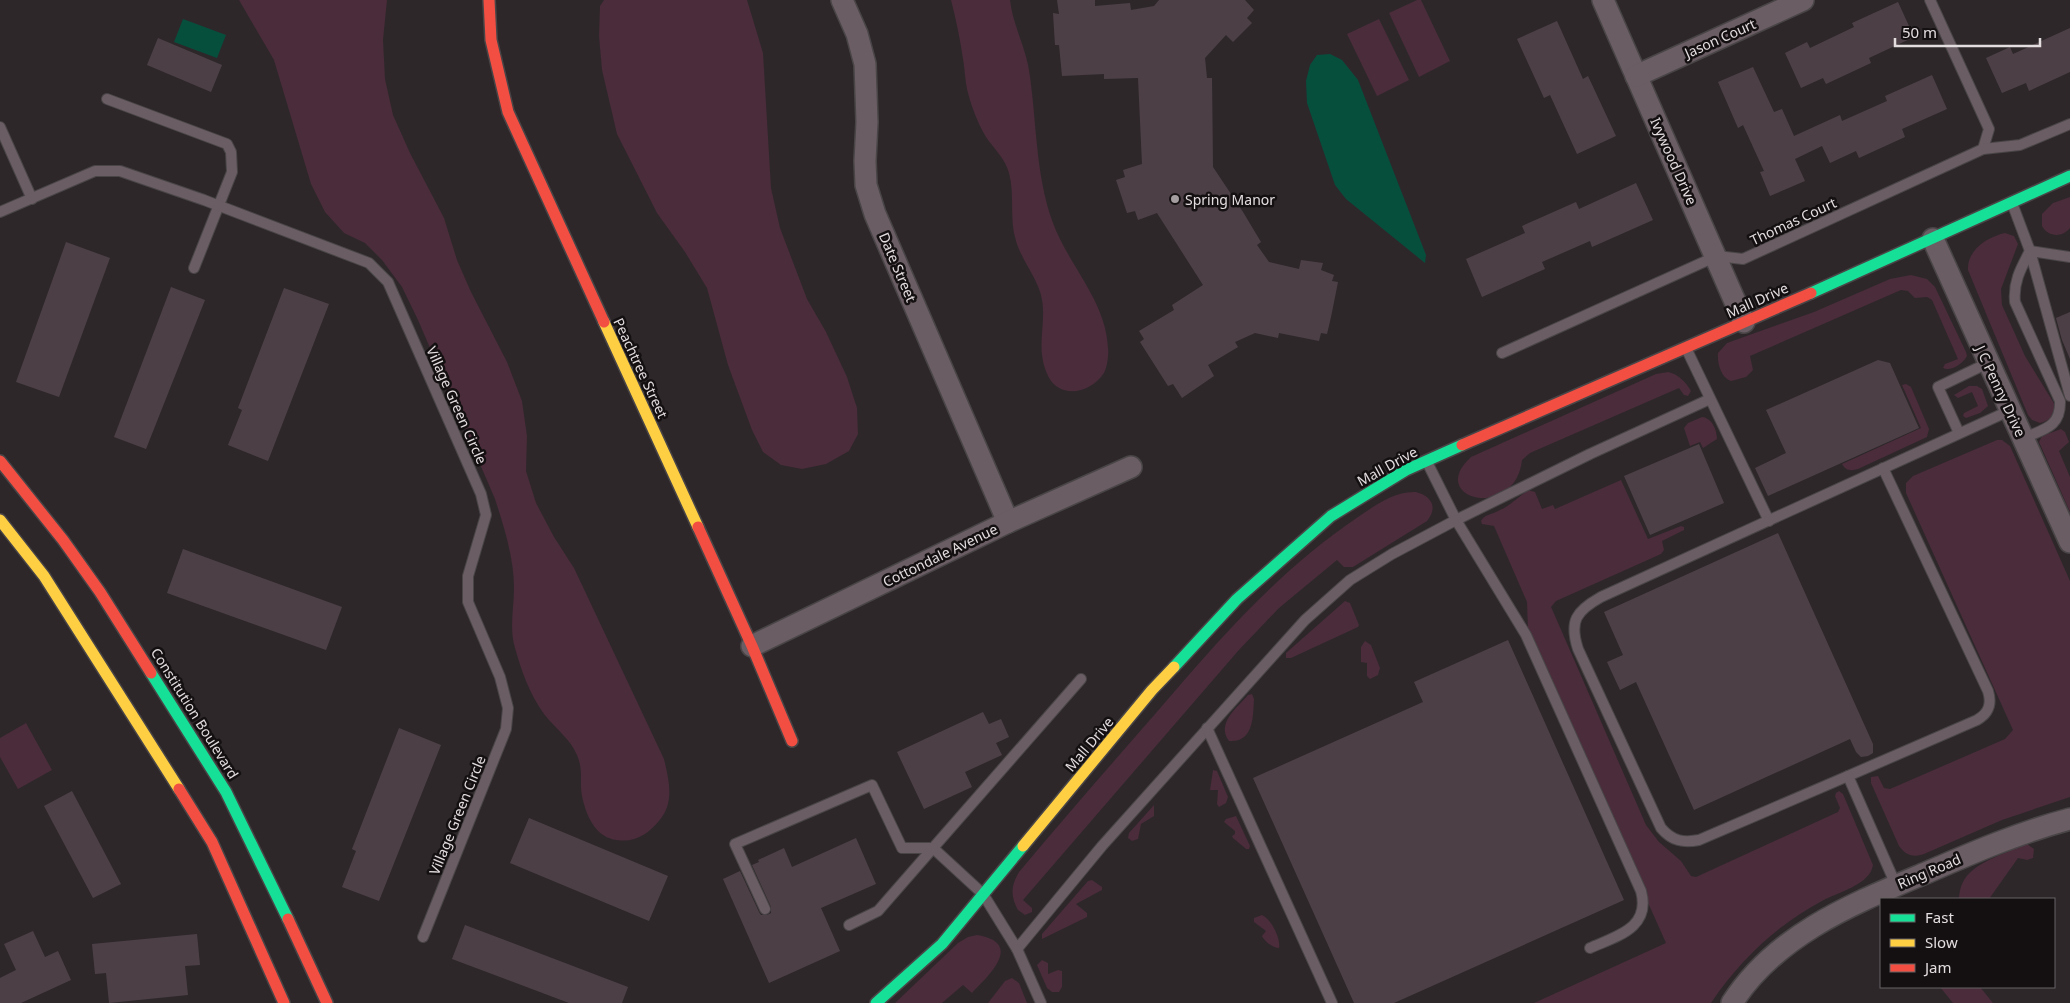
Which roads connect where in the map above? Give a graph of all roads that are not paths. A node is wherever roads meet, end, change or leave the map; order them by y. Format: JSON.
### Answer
{"nodes":[{"id":1,"x":489,"y":0,"type":"edge"},
{"id":2,"x":842,"y":0,"type":"edge"},
{"id":3,"x":1603,"y":0,"type":"edge"},
{"id":4,"x":1803,"y":0,"type":"edge"},
{"id":5,"x":1930,"y":0,"type":"edge"},
{"id":6,"x":1636,"y":76,"type":"junction"},
{"id":7,"x":107,"y":99,"type":"dead end"},
{"id":8,"x":2070,"y":124,"type":"edge"},
{"id":9,"x":0,"y":127,"type":"edge"},
{"id":10,"x":1983,"y":149,"type":"junction"},
{"id":11,"x":2070,"y":176,"type":"edge"},
{"id":12,"x":32,"y":199,"type":"junction"},
{"id":13,"x":2012,"y":202,"type":"junction"},
{"id":14,"x":220,"y":206,"type":"junction"},
{"id":15,"x":0,"y":212,"type":"edge"},
{"id":16,"x":1933,"y":239,"type":"junction"},
{"id":17,"x":2030,"y":252,"type":"junction"},
{"id":18,"x":1717,"y":256,"type":"junction"},
{"id":19,"x":2070,"y":257,"type":"edge"},
{"id":20,"x":194,"y":268,"type":"dead end"},
{"id":21,"x":1744,"y":322,"type":"junction"},
{"id":22,"x":1685,"y":347,"type":"junction"},
{"id":23,"x":1502,"y":353,"type":"dead end"},
{"id":24,"x":1988,"y":363,"type":"junction"},
{"id":25,"x":2070,"y":396,"type":"edge"},
{"id":26,"x":1710,"y":399,"type":"junction"},
{"id":27,"x":2010,"y":410,"type":"junction"},
{"id":28,"x":1959,"y":434,"type":"junction"},
{"id":29,"x":2024,"y":438,"type":"junction"},
{"id":30,"x":0,"y":461,"type":"edge"},
{"id":31,"x":1427,"y":461,"type":"junction"},
{"id":32,"x":1131,"y":467,"type":"dead end"},
{"id":33,"x":1883,"y":468,"type":"junction"},
{"id":34,"x":0,"y":520,"type":"edge"},
{"id":35,"x":1456,"y":520,"type":"junction"},
{"id":36,"x":1769,"y":521,"type":"junction"},
{"id":37,"x":1008,"y":522,"type":"junction"},
{"id":38,"x":2070,"y":542,"type":"edge"},
{"id":39,"x":752,"y":646,"type":"junction"},
{"id":40,"x":1081,"y":679,"type":"dead end"},
{"id":41,"x":1207,"y":728,"type":"junction"},
{"id":42,"x":792,"y":741,"type":"dead end"},
{"id":43,"x":1848,"y":776,"type":"junction"},
{"id":44,"x":2070,"y":819,"type":"edge"},
{"id":45,"x":933,"y":848,"type":"junction"},
{"id":46,"x":1896,"y":885,"type":"junction"},
{"id":47,"x":983,"y":894,"type":"junction"},
{"id":48,"x":765,"y":909,"type":"dead end"},
{"id":49,"x":849,"y":925,"type":"dead end"},
{"id":50,"x":423,"y":937,"type":"dead end"},
{"id":51,"x":1590,"y":948,"type":"dead end"},
{"id":52,"x":1017,"y":949,"type":"junction"},
{"id":53,"x":284,"y":1003,"type":"edge"},
{"id":54,"x":328,"y":1003,"type":"edge"},
{"id":55,"x":876,"y":1003,"type":"edge"},
{"id":56,"x":1041,"y":1003,"type":"edge"},
{"id":57,"x":1332,"y":1003,"type":"edge"},
{"id":58,"x":1732,"y":1003,"type":"edge"}],
"edges":[{"from":1,"to":39,"type":"street","name":"Peachtree Street"},
{"from":2,"to":37,"type":"street","name":"Date Street"},
{"from":3,"to":6,"type":"street","name":"Ivywood Drive"},
{"from":4,"to":6,"type":"street","name":"Jason Court"},
{"from":5,"to":10,"type":"lane"},
{"from":6,"to":18,"type":"street","name":"Ivywood Drive"},
{"from":7,"to":14,"type":"lane"},
{"from":8,"to":10,"type":"lane","name":"Thomas Court"},
{"from":9,"to":12,"type":"lane"},
{"from":10,"to":18,"type":"lane","name":"Thomas Court"},
{"from":11,"to":13,"type":"street","name":"Mall Drive"},
{"from":12,"to":14,"type":"lane","name":"Village Green Circle"},
{"from":12,"to":15,"type":"lane","name":"Village Green Circle"},
{"from":13,"to":16,"type":"street","name":"Mall Drive"},
{"from":13,"to":17,"type":"lane"},
{"from":14,"to":20,"type":"lane"},
{"from":14,"to":50,"type":"lane","name":"Village Green Circle"},
{"from":16,"to":21,"type":"street","name":"Mall Drive"},
{"from":16,"to":24,"type":"street","name":"J C Penny Drive"},
{"from":17,"to":19,"type":"lane"},
{"from":17,"to":25,"type":"lane"},
{"from":17,"to":29,"type":"lane"},
{"from":18,"to":21,"type":"street","name":"Ivywood Drive"},
{"from":18,"to":23,"type":"lane"},
{"from":21,"to":22,"type":"street","name":"Mall Drive"},
{"from":22,"to":26,"type":"lane"},
{"from":22,"to":31,"type":"street","name":"Mall Drive"},
{"from":24,"to":27,"type":"street","name":"J C Penny Drive"},
{"from":24,"to":28,"type":"lane"},
{"from":26,"to":35,"type":"lane"},
{"from":26,"to":36,"type":"lane"},
{"from":27,"to":28,"type":"lane"},
{"from":27,"to":29,"type":"street","name":"J C Penny Drive"},
{"from":28,"to":33,"type":"lane"},
{"from":29,"to":38,"type":"street","name":"J C Penny Drive"},
{"from":30,"to":54,"type":"street","name":"Constitution Boulevard"},
{"from":31,"to":35,"type":"lane"},
{"from":31,"to":47,"type":"street","name":"Mall Drive"},
{"from":32,"to":37,"type":"street","name":"Cottondale Avenue"},
{"from":33,"to":36,"type":"lane"},
{"from":33,"to":43,"type":"lane"},
{"from":34,"to":53,"type":"street"},
{"from":35,"to":41,"type":"lane"},
{"from":35,"to":51,"type":"lane"},
{"from":36,"to":43,"type":"lane"},
{"from":37,"to":39,"type":"street","name":"Cottondale Avenue"},
{"from":39,"to":42,"type":"street","name":"Peachtree Street"},
{"from":40,"to":45,"type":"lane"},
{"from":41,"to":52,"type":"lane"},
{"from":41,"to":57,"type":"lane"},
{"from":43,"to":46,"type":"lane"},
{"from":44,"to":46,"type":"street","name":"Ring Road"},
{"from":45,"to":47,"type":"lane"},
{"from":45,"to":48,"type":"lane"},
{"from":45,"to":49,"type":"lane"},
{"from":46,"to":58,"type":"street","name":"Ring Road"},
{"from":47,"to":52,"type":"lane"},
{"from":47,"to":55,"type":"street","name":"Mall Drive"},
{"from":52,"to":56,"type":"lane"}]}
